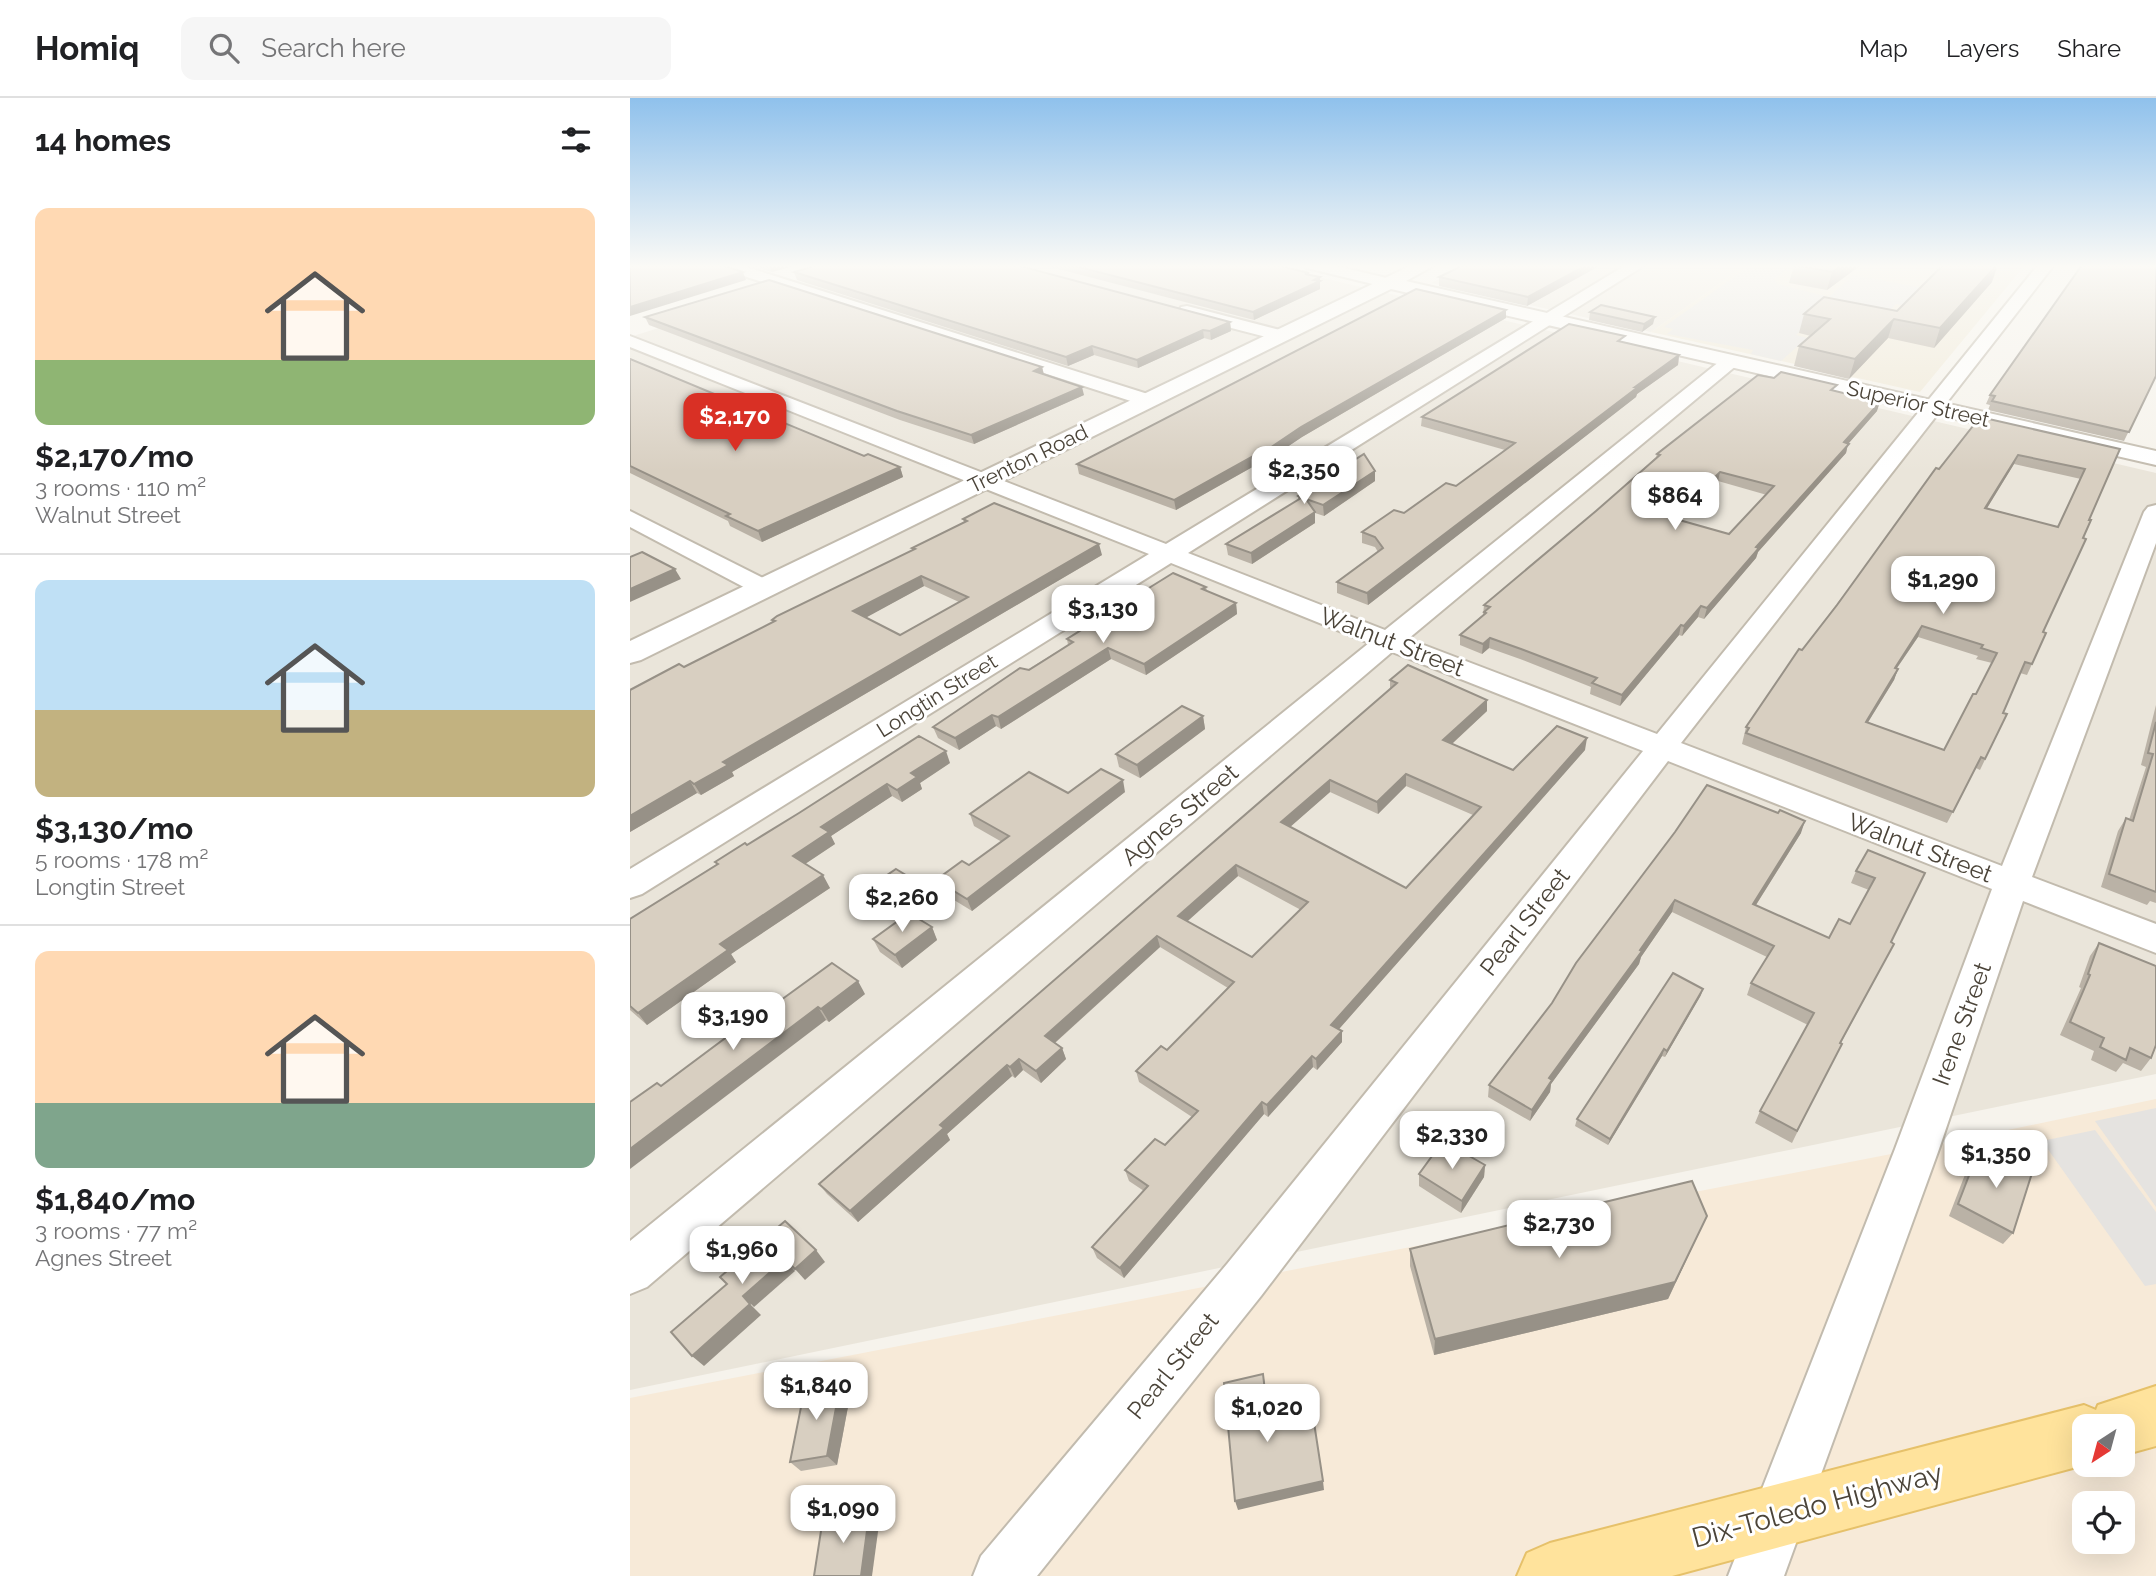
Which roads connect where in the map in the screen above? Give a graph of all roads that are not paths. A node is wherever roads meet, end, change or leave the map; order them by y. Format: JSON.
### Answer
{"nodes":[{"id":1,"x":940,"y":334,"type":"edge"},
{"id":2,"x":1275,"y":334,"type":"edge"},
{"id":3,"x":1523,"y":334,"type":"edge"},
{"id":4,"x":1613,"y":334,"type":"edge"},
{"id":5,"x":1992,"y":334,"type":"edge"},
{"id":6,"x":1279,"y":335,"type":"joint"},
{"id":7,"x":630,"y":341,"type":"edge"},
{"id":8,"x":1731,"y":361,"type":"junction"},
{"id":9,"x":1147,"y":400,"type":"junction"},
{"id":10,"x":1934,"y":408,"type":"junction"},
{"id":11,"x":2156,"y":458,"type":"edge"},
{"id":12,"x":983,"y":481,"type":"junction"},
{"id":13,"x":2156,"y":512,"type":"edge"},
{"id":14,"x":630,"y":518,"type":"edge"},
{"id":15,"x":1168,"y":553,"type":"junction"},
{"id":16,"x":764,"y":588,"type":"junction"},
{"id":17,"x":1389,"y":641,"type":"junction"},
{"id":18,"x":630,"y":653,"type":"edge"},
{"id":19,"x":1663,"y":747,"type":"junction"},
{"id":20,"x":2013,"y":884,"type":"junction"},
{"id":21,"x":630,"y":885,"type":"edge"},
{"id":22,"x":2156,"y":939,"type":"edge"},
{"id":23,"x":630,"y":1271,"type":"edge"},
{"id":24,"x":2156,"y":1416,"type":"edge"},
{"id":25,"x":2135,"y":1422,"type":"edge"},
{"id":26,"x":2072,"y":1438,"type":"edge"},
{"id":27,"x":1779,"y":1516,"type":"junction"},
{"id":28,"x":1001,"y":1576,"type":"edge"},
{"id":29,"x":1550,"y":1576,"type":"edge"},
{"id":30,"x":1756,"y":1576,"type":"edge"}],
"edges":[{"from":1,"to":9,"type":"street"},
{"from":2,"to":6,"type":"street"},
{"from":3,"to":15,"type":"street","name":"Longtin Street"},
{"from":4,"to":8,"type":"street","name":"Superior Street"},
{"from":5,"to":10,"type":"street","name":"Pearl Street"},
{"from":6,"to":9,"type":"street","name":"Trenton Road"},
{"from":7,"to":12,"type":"street","name":"Walnut Street"},
{"from":8,"to":10,"type":"street","name":"Superior Street"},
{"from":8,"to":17,"type":"street","name":"Agnes Street"},
{"from":9,"to":12,"type":"street","name":"Trenton Road"},
{"from":10,"to":11,"type":"street","name":"Superior Street"},
{"from":10,"to":19,"type":"street","name":"Pearl Street"},
{"from":12,"to":15,"type":"street","name":"Walnut Street"},
{"from":12,"to":16,"type":"street","name":"Trenton Road"},
{"from":13,"to":20,"type":"street","name":"Irene Street"},
{"from":14,"to":16,"type":"street"},
{"from":15,"to":17,"type":"street","name":"Walnut Street"},
{"from":15,"to":21,"type":"street","name":"Longtin Street"},
{"from":16,"to":18,"type":"street","name":"Trenton Road"},
{"from":17,"to":19,"type":"street","name":"Walnut Street"},
{"from":17,"to":23,"type":"street","name":"Agnes Street"},
{"from":19,"to":20,"type":"street","name":"Walnut Street"},
{"from":19,"to":28,"type":"street","name":"Pearl Street"},
{"from":20,"to":22,"type":"street","name":"Walnut Street"},
{"from":20,"to":27,"type":"street","name":"Irene Street"},
{"from":24,"to":25,"type":"main road"},
{"from":26,"to":27,"type":"main road","name":"Dix-Toledo Highway"},
{"from":27,"to":29,"type":"main road","name":"Dix-Toledo Highway"},
{"from":27,"to":30,"type":"street","name":"Irene Street"}]}
